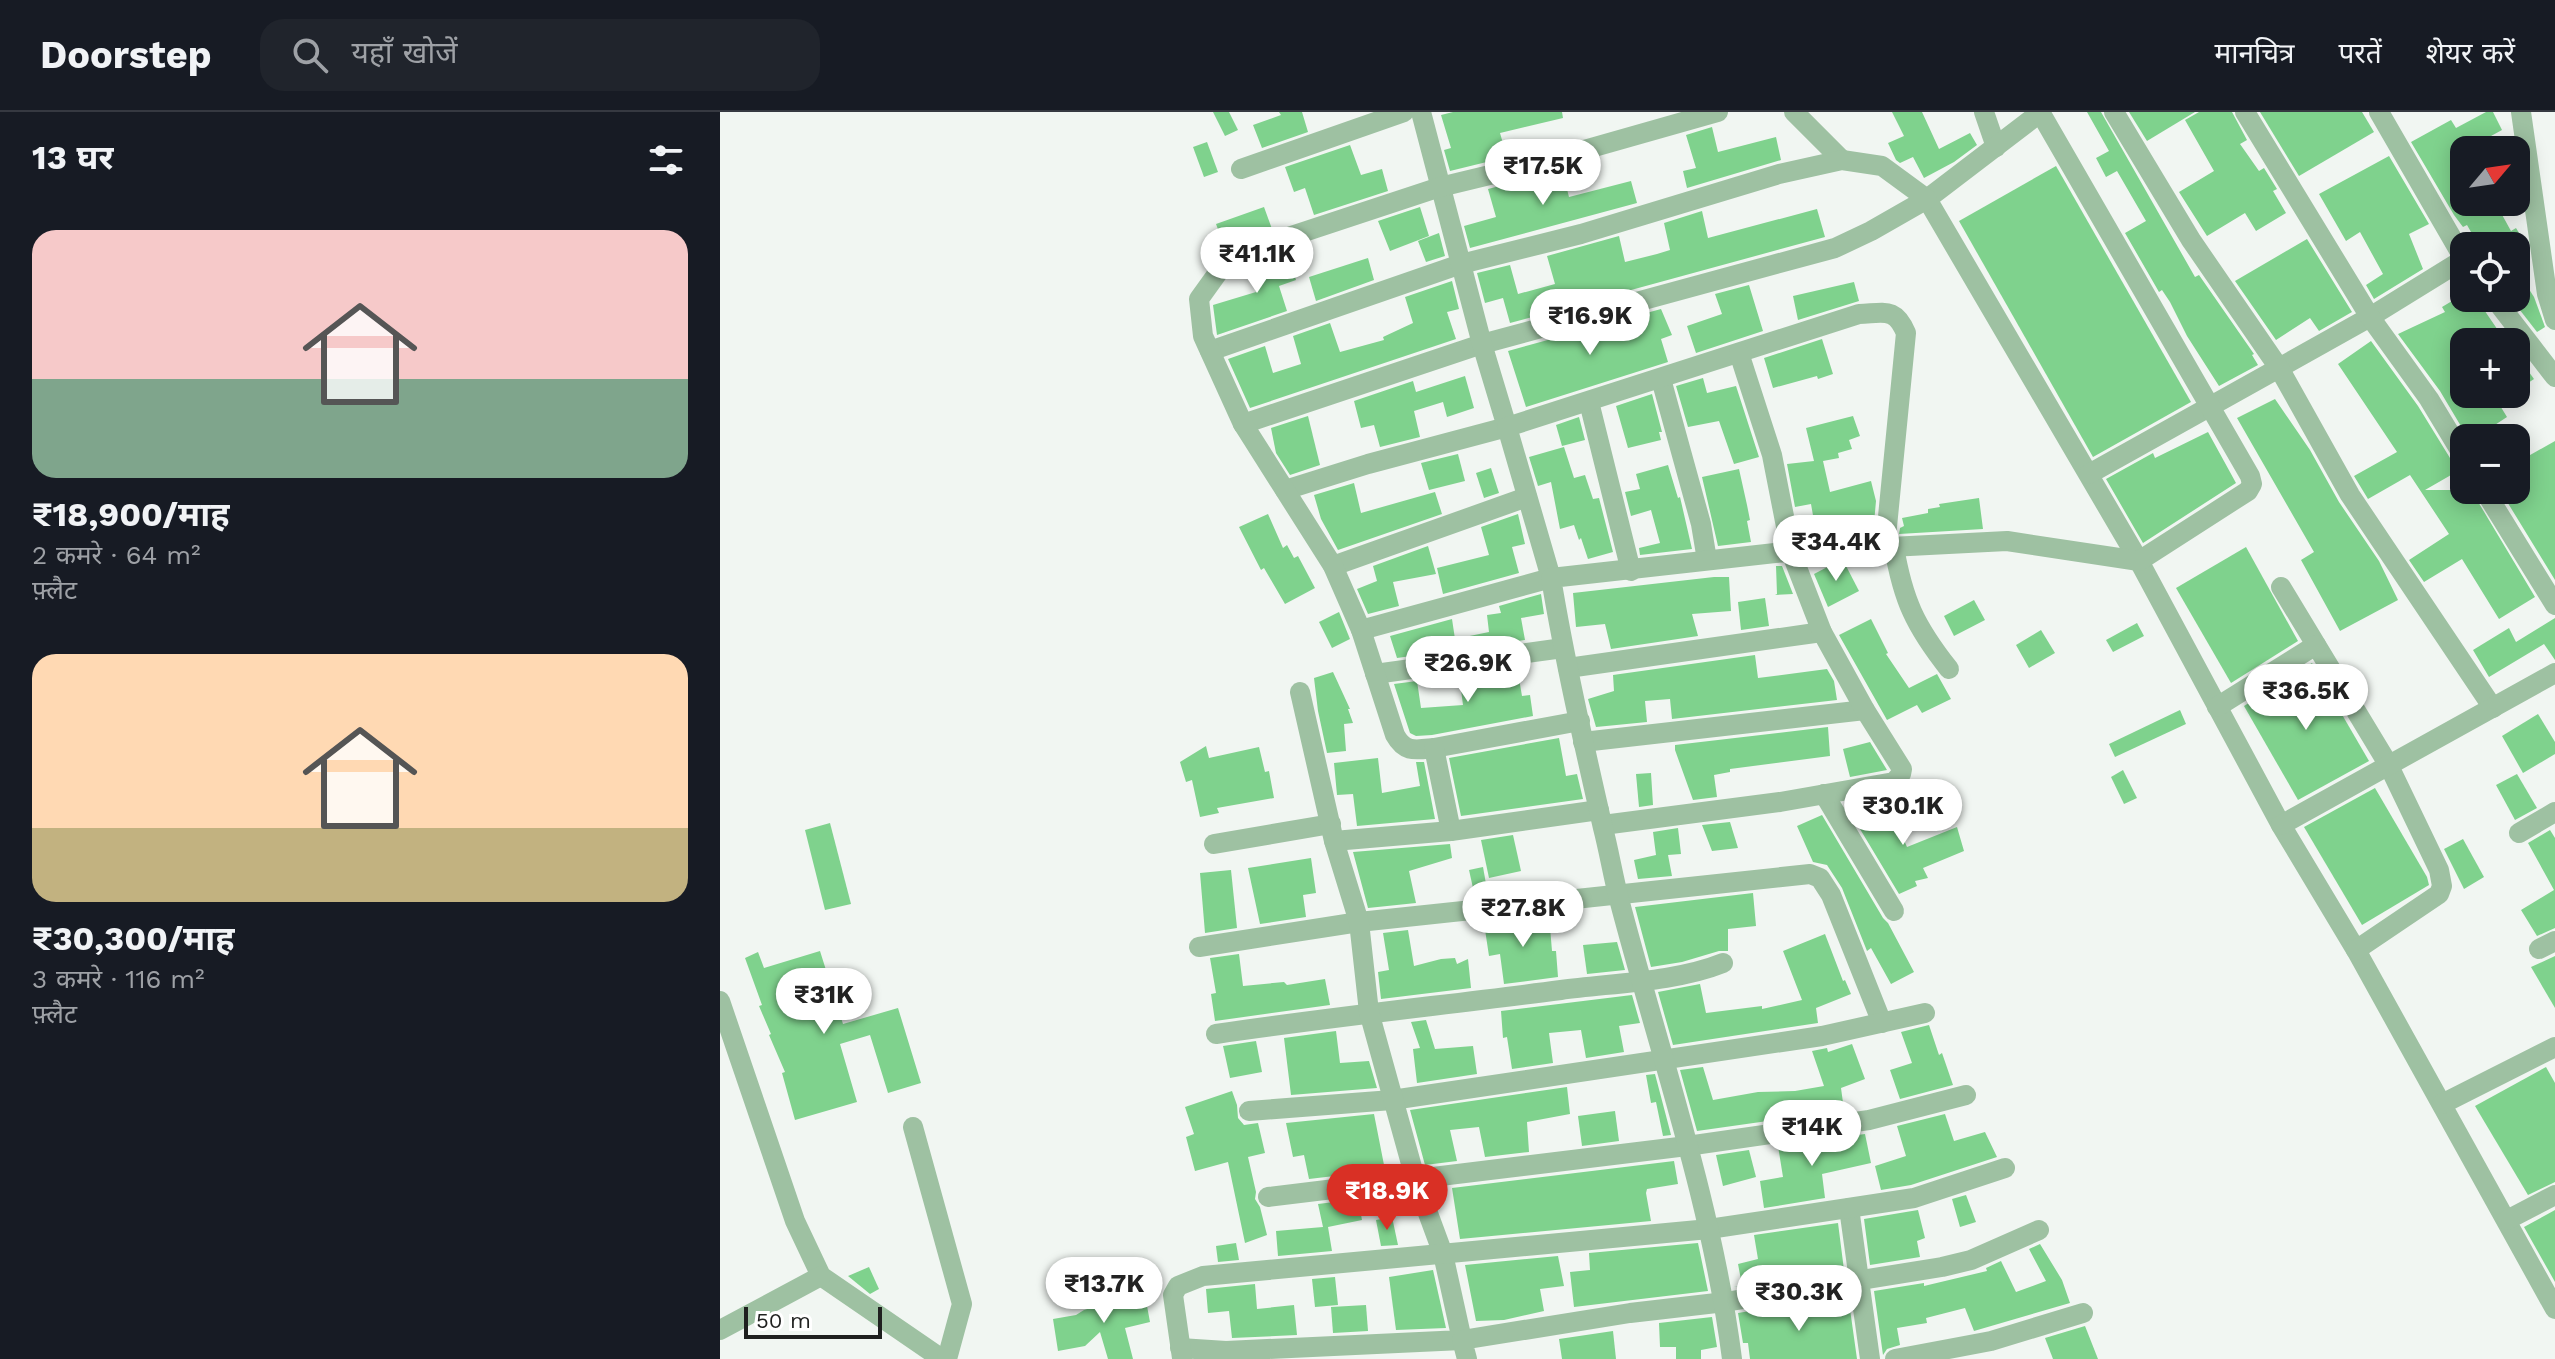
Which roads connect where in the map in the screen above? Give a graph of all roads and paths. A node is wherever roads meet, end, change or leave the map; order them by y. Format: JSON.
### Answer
{"nodes":[{"id":1,"x":1404,"y":112,"type":"edge"},
{"id":2,"x":1421,"y":112,"type":"edge"},
{"id":3,"x":1718,"y":112,"type":"edge"},
{"id":4,"x":1794,"y":112,"type":"edge"},
{"id":5,"x":1984,"y":112,"type":"edge"},
{"id":6,"x":2041,"y":112,"type":"edge"},
{"id":7,"x":2114,"y":112,"type":"edge"},
{"id":8,"x":2245,"y":112,"type":"edge"},
{"id":9,"x":2379,"y":112,"type":"edge"},
{"id":10,"x":2521,"y":112,"type":"edge"},
{"id":11,"x":1996,"y":147,"type":"junction"},
{"id":12,"x":1842,"y":160,"type":"junction"},
{"id":13,"x":1241,"y":169,"type":"dead end"},
{"id":14,"x":1440,"y":187,"type":"junction"},
{"id":15,"x":1927,"y":199,"type":"junction"},
{"id":16,"x":2450,"y":235,"type":"edge"},
{"id":17,"x":1461,"y":264,"type":"junction"},
{"id":18,"x":2450,"y":268,"type":"edge"},
{"id":19,"x":2505,"y":312,"type":"edge"},
{"id":20,"x":2370,"y":317,"type":"junction"},
{"id":21,"x":2555,"y":320,"type":"edge"},
{"id":22,"x":1482,"y":344,"type":"junction"},
{"id":23,"x":1210,"y":351,"type":"junction"},
{"id":24,"x":1739,"y":353,"type":"junction"},
{"id":25,"x":2279,"y":368,"type":"junction"},
{"id":26,"x":2555,"y":377,"type":"edge"},
{"id":27,"x":1661,"y":379,"type":"junction"},
{"id":28,"x":1589,"y":402,"type":"junction"},
{"id":29,"x":2210,"y":405,"type":"junction"},
{"id":30,"x":1243,"y":424,"type":"junction"},
{"id":31,"x":1507,"y":427,"type":"junction"},
{"id":32,"x":2450,"y":434,"type":"edge"},
{"id":33,"x":2089,"y":474,"type":"junction"},
{"id":34,"x":1285,"y":490,"type":"junction"},
{"id":35,"x":1527,"y":497,"type":"junction"},
{"id":36,"x":2493,"y":504,"type":"edge"},
{"id":37,"x":1890,"y":547,"type":"junction"},
{"id":38,"x":1791,"y":552,"type":"junction"},
{"id":39,"x":1707,"y":560,"type":"junction"},
{"id":40,"x":2139,"y":561,"type":"junction"},
{"id":41,"x":1333,"y":566,"type":"junction"},
{"id":42,"x":1631,"y":571,"type":"junction"},
{"id":43,"x":1551,"y":578,"type":"junction"},
{"id":44,"x":2281,"y":587,"type":"dead end"},
{"id":45,"x":2555,"y":605,"type":"edge"},
{"id":46,"x":1361,"y":630,"type":"junction"},
{"id":47,"x":1822,"y":632,"type":"junction"},
{"id":48,"x":2316,"y":645,"type":"junction"},
{"id":49,"x":1566,"y":658,"type":"junction"},
{"id":50,"x":1949,"y":669,"type":"dead end"},
{"id":51,"x":2555,"y":673,"type":"edge"},
{"id":52,"x":1375,"y":674,"type":"junction"},
{"id":53,"x":1300,"y":692,"type":"dead end"},
{"id":54,"x":2217,"y":707,"type":"junction"},
{"id":55,"x":2493,"y":708,"type":"junction"},
{"id":56,"x":1865,"y":710,"type":"junction"},
{"id":57,"x":1580,"y":721,"type":"junction"},
{"id":58,"x":1583,"y":742,"type":"junction"},
{"id":59,"x":1434,"y":748,"type":"junction"},
{"id":60,"x":2388,"y":764,"type":"junction"},
{"id":61,"x":1824,"y":794,"type":"junction"},
{"id":62,"x":2555,"y":812,"type":"edge"},
{"id":63,"x":1601,"y":817,"type":"junction"},
{"id":64,"x":2281,"y":825,"type":"junction"},
{"id":65,"x":1451,"y":831,"type":"junction"},
{"id":66,"x":1333,"y":832,"type":"junction"},
{"id":67,"x":2519,"y":833,"type":"dead end"},
{"id":68,"x":1214,"y":844,"type":"dead end"},
{"id":69,"x":1618,"y":895,"type":"junction"},
{"id":70,"x":1894,"y":911,"type":"dead end"},
{"id":71,"x":1359,"y":922,"type":"junction"},
{"id":72,"x":1199,"y":947,"type":"dead end"},
{"id":73,"x":2356,"y":950,"type":"junction"},
{"id":74,"x":1723,"y":963,"type":"dead end"},
{"id":75,"x":1641,"y":980,"type":"junction"},
{"id":76,"x":720,"y":1001,"type":"edge"},
{"id":77,"x":1369,"y":1012,"type":"junction"},
{"id":78,"x":1925,"y":1013,"type":"dead end"},
{"id":79,"x":1882,"y":1023,"type":"junction"},
{"id":80,"x":1216,"y":1034,"type":"dead end"},
{"id":81,"x":2555,"y":1047,"type":"edge"},
{"id":82,"x":1664,"y":1060,"type":"junction"},
{"id":83,"x":1966,"y":1095,"type":"dead end"},
{"id":84,"x":1392,"y":1100,"type":"junction"},
{"id":85,"x":2442,"y":1104,"type":"junction"},
{"id":86,"x":1249,"y":1111,"type":"dead end"},
{"id":87,"x":913,"y":1127,"type":"dead end"},
{"id":88,"x":1687,"y":1146,"type":"junction"},
{"id":89,"x":2005,"y":1168,"type":"dead end"},
{"id":90,"x":1415,"y":1178,"type":"junction"},
{"id":91,"x":2555,"y":1195,"type":"edge"},
{"id":92,"x":1268,"y":1197,"type":"dead end"},
{"id":93,"x":1849,"y":1208,"type":"junction"},
{"id":94,"x":2507,"y":1220,"type":"junction"},
{"id":95,"x":1709,"y":1229,"type":"junction"},
{"id":96,"x":2039,"y":1230,"type":"dead end"},
{"id":97,"x":1443,"y":1254,"type":"junction"},
{"id":98,"x":821,"y":1276,"type":"junction"},
{"id":99,"x":1859,"y":1280,"type":"junction"},
{"id":100,"x":1725,"y":1302,"type":"junction"},
{"id":101,"x":2555,"y":1309,"type":"edge"},
{"id":102,"x":2083,"y":1313,"type":"dead end"},
{"id":103,"x":720,"y":1330,"type":"edge"},
{"id":104,"x":1464,"y":1349,"type":"edge"},
{"id":105,"x":1181,"y":1354,"type":"edge"},
{"id":106,"x":944,"y":1359,"type":"edge"},
{"id":107,"x":1732,"y":1359,"type":"edge"},
{"id":108,"x":1870,"y":1359,"type":"edge"},
{"id":109,"x":1895,"y":1359,"type":"edge"}],
"edges":[{"from":1,"to":13,"type":"street"},
{"from":2,"to":14,"type":"street"},
{"from":3,"to":14,"type":"street"},
{"from":4,"to":12,"type":"street"},
{"from":5,"to":11,"type":"street"},
{"from":6,"to":11,"type":"street"},
{"from":6,"to":29,"type":"street"},
{"from":7,"to":25,"type":"street"},
{"from":8,"to":20,"type":"street"},
{"from":9,"to":16,"type":"street"},
{"from":10,"to":21,"type":"street"},
{"from":11,"to":15,"type":"street"},
{"from":12,"to":15,"type":"street"},
{"from":12,"to":17,"type":"street"},
{"from":14,"to":17,"type":"street"},
{"from":14,"to":23,"type":"street"},
{"from":15,"to":22,"type":"street"},
{"from":15,"to":33,"type":"street"},
{"from":17,"to":22,"type":"street"},
{"from":17,"to":23,"type":"street"},
{"from":18,"to":20,"type":"street"},
{"from":19,"to":26,"type":"street"},
{"from":20,"to":25,"type":"street"},
{"from":20,"to":32,"type":"street"},
{"from":22,"to":30,"type":"street"},
{"from":22,"to":31,"type":"street"},
{"from":23,"to":30,"type":"street"},
{"from":24,"to":27,"type":"street"},
{"from":24,"to":37,"type":"street"},
{"from":24,"to":38,"type":"street"},
{"from":25,"to":29,"type":"street"},
{"from":25,"to":55,"type":"street"},
{"from":27,"to":28,"type":"street"},
{"from":27,"to":39,"type":"street"},
{"from":28,"to":31,"type":"street"},
{"from":28,"to":42,"type":"street"},
{"from":29,"to":33,"type":"street"},
{"from":29,"to":40,"type":"street"},
{"from":30,"to":34,"type":"street"},
{"from":31,"to":34,"type":"street"},
{"from":31,"to":35,"type":"street"},
{"from":33,"to":40,"type":"street"},
{"from":34,"to":41,"type":"street"},
{"from":35,"to":41,"type":"street"},
{"from":35,"to":43,"type":"street"},
{"from":36,"to":45,"type":"street"},
{"from":37,"to":38,"type":"street"},
{"from":37,"to":40,"type":"street"},
{"from":37,"to":50,"type":"street"},
{"from":38,"to":39,"type":"street"},
{"from":38,"to":47,"type":"street"},
{"from":39,"to":42,"type":"street"},
{"from":40,"to":54,"type":"street"},
{"from":41,"to":46,"type":"street"},
{"from":42,"to":43,"type":"street"},
{"from":43,"to":46,"type":"street"},
{"from":43,"to":49,"type":"street"},
{"from":44,"to":48,"type":"street"},
{"from":46,"to":52,"type":"street"},
{"from":47,"to":49,"type":"street"},
{"from":47,"to":56,"type":"street"},
{"from":48,"to":54,"type":"street"},
{"from":48,"to":60,"type":"street"},
{"from":49,"to":52,"type":"street"},
{"from":49,"to":57,"type":"street"},
{"from":51,"to":55,"type":"street"},
{"from":52,"to":59,"type":"street"},
{"from":53,"to":66,"type":"street"},
{"from":54,"to":64,"type":"street"},
{"from":55,"to":60,"type":"street"},
{"from":56,"to":58,"type":"street"},
{"from":56,"to":61,"type":"street"},
{"from":57,"to":58,"type":"street"},
{"from":57,"to":59,"type":"street"},
{"from":58,"to":63,"type":"street"},
{"from":59,"to":65,"type":"street"},
{"from":60,"to":64,"type":"street"},
{"from":60,"to":73,"type":"street"},
{"from":61,"to":63,"type":"street"},
{"from":61,"to":70,"type":"street"},
{"from":62,"to":67,"type":"street"},
{"from":63,"to":65,"type":"street"},
{"from":63,"to":69,"type":"street"},
{"from":64,"to":73,"type":"street"},
{"from":65,"to":66,"type":"street"},
{"from":66,"to":68,"type":"street"},
{"from":66,"to":71,"type":"street"},
{"from":69,"to":71,"type":"street"},
{"from":69,"to":75,"type":"street"},
{"from":69,"to":79,"type":"street"},
{"from":71,"to":72,"type":"street"},
{"from":71,"to":77,"type":"street"},
{"from":73,"to":85,"type":"street"},
{"from":74,"to":75,"type":"street"},
{"from":75,"to":77,"type":"street"},
{"from":75,"to":82,"type":"street"},
{"from":76,"to":98,"type":"street"},
{"from":77,"to":80,"type":"street"},
{"from":77,"to":84,"type":"street"},
{"from":78,"to":79,"type":"street"},
{"from":79,"to":82,"type":"street"},
{"from":81,"to":85,"type":"street"},
{"from":82,"to":84,"type":"street"},
{"from":82,"to":88,"type":"street"},
{"from":83,"to":88,"type":"street"},
{"from":84,"to":86,"type":"street"},
{"from":84,"to":90,"type":"street"},
{"from":85,"to":94,"type":"street"},
{"from":87,"to":106,"type":"street"},
{"from":88,"to":90,"type":"street"},
{"from":88,"to":95,"type":"street"},
{"from":89,"to":93,"type":"street"},
{"from":90,"to":92,"type":"street"},
{"from":90,"to":97,"type":"street"},
{"from":91,"to":94,"type":"street"},
{"from":93,"to":95,"type":"street"},
{"from":93,"to":99,"type":"street"},
{"from":94,"to":101,"type":"street"},
{"from":95,"to":97,"type":"street"},
{"from":95,"to":100,"type":"street"},
{"from":96,"to":99,"type":"street"},
{"from":97,"to":104,"type":"street"},
{"from":97,"to":105,"type":"street"},
{"from":98,"to":103,"type":"street"},
{"from":98,"to":106,"type":"street"},
{"from":99,"to":100,"type":"street"},
{"from":99,"to":108,"type":"street"},
{"from":100,"to":104,"type":"street"},
{"from":100,"to":107,"type":"street"},
{"from":102,"to":109,"type":"street"},
{"from":104,"to":105,"type":"street"}]}
